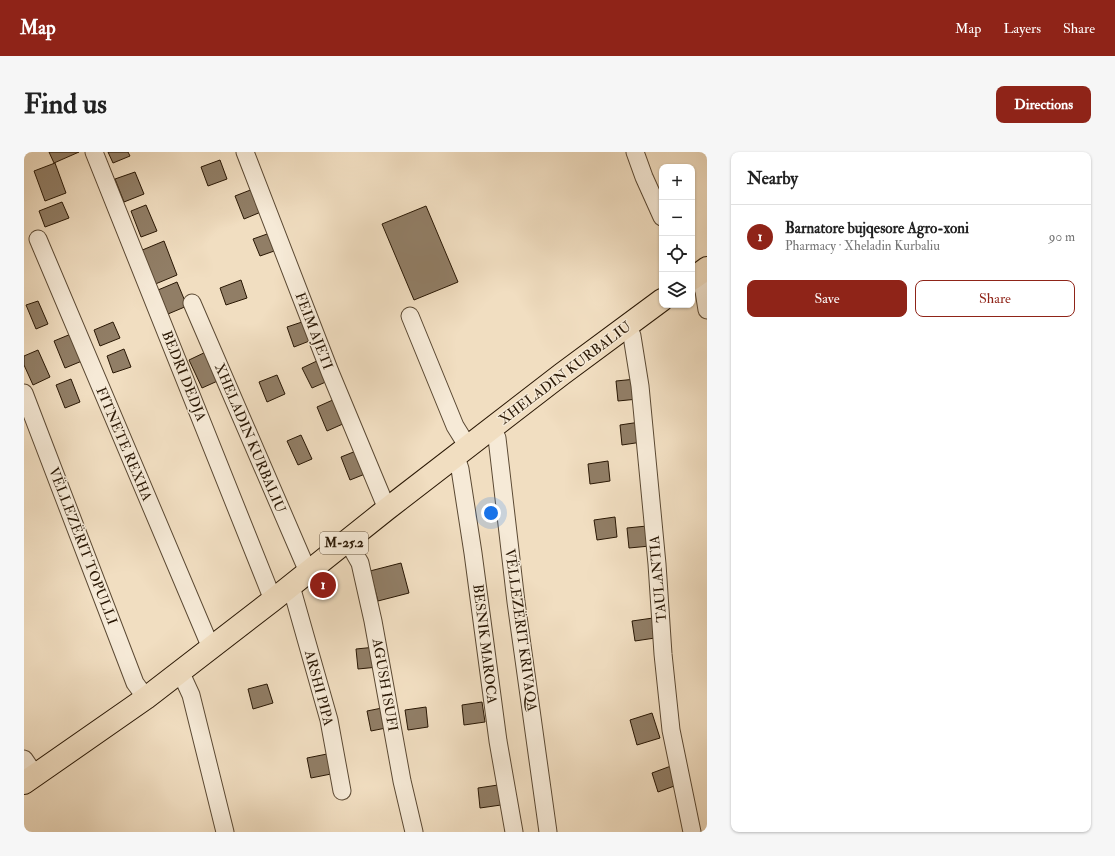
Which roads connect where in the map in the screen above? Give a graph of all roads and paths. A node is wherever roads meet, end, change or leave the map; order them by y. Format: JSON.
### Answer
{"nodes":[{"id":1,"x":94,"y":152,"type":"edge"},
{"id":2,"x":246,"y":152,"type":"edge"},
{"id":3,"x":635,"y":152,"type":"edge"},
{"id":4,"x":659,"y":211,"type":"edge"},
{"id":5,"x":38,"y":239,"type":"dead end"},
{"id":6,"x":699,"y":274,"type":"edge"},
{"id":7,"x":659,"y":302,"type":"edge"},
{"id":8,"x":192,"y":303,"type":"dead end"},
{"id":9,"x":707,"y":310,"type":"edge"},
{"id":10,"x":410,"y":316,"type":"dead end"},
{"id":11,"x":628,"y":325,"type":"junction"},
{"id":12,"x":24,"y":393,"type":"edge"},
{"id":13,"x":492,"y":429,"type":"junction"},
{"id":14,"x":462,"y":452,"type":"junction"},
{"id":15,"x":387,"y":509,"type":"junction"},
{"id":16,"x":347,"y":540,"type":"junction"},
{"id":17,"x":308,"y":572,"type":"junction"},
{"id":18,"x":291,"y":586,"type":"junction"},
{"id":19,"x":273,"y":600,"type":"junction"},
{"id":20,"x":211,"y":648,"type":"junction"},
{"id":21,"x":180,"y":671,"type":"junction"},
{"id":22,"x":146,"y":698,"type":"junction"},
{"id":23,"x":28,"y":773,"type":"edge"},
{"id":24,"x":342,"y":791,"type":"dead end"},
{"id":25,"x":225,"y":832,"type":"edge"},
{"id":26,"x":414,"y":832,"type":"edge"},
{"id":27,"x":514,"y":832,"type":"edge"},
{"id":28,"x":548,"y":832,"type":"edge"},
{"id":29,"x":692,"y":832,"type":"edge"}],
"edges":[{"from":1,"to":19,"type":"street","name":"BEDRI DEDJA"},
{"from":2,"to":15,"type":"street","name":"FEIM AJETI"},
{"from":3,"to":4,"type":"street"},
{"from":5,"to":20,"type":"street","name":"FITNETE REXHA"},
{"from":6,"to":9,"type":"street"},
{"from":7,"to":11,"type":"main road","name":"XHELADIN KURBALIU","number":"M-25.2"},
{"from":8,"to":17,"type":"street","name":"XHELADIN KURBALIU"},
{"from":10,"to":14,"type":"street"},
{"from":11,"to":13,"type":"main road","name":"XHELADIN KURBALIU","number":"M-25.2"},
{"from":11,"to":29,"type":"street","name":"TAULANTIA"},
{"from":12,"to":22,"type":"street","name":"VËLLEZËRIT TOPULLI"},
{"from":13,"to":14,"type":"main road","name":"XHELADIN KURBALIU","number":"M-25.2"},
{"from":13,"to":28,"type":"street","name":"VËLLEZËRIT KRIVAQA"},
{"from":14,"to":15,"type":"main road","name":"XHELADIN KURBALIU","number":"M-25.2"},
{"from":14,"to":27,"type":"street","name":"BESNIK MAROCA"},
{"from":15,"to":16,"type":"main road","name":"XHELADIN KURBALIU","number":"M-25.2"},
{"from":16,"to":17,"type":"main road","name":"XHELADIN KURBALIU","number":"M-25.2"},
{"from":16,"to":26,"type":"street","name":"AGUSH ISUFI"},
{"from":17,"to":18,"type":"main road","name":"XHELADIN KURBALIU","number":"M-25.2"},
{"from":18,"to":19,"type":"main road","name":"XHELADIN KURBALIU","number":"M-25.2"},
{"from":18,"to":24,"type":"street","name":"ARSHI PIPA"},
{"from":19,"to":20,"type":"main road","name":"XHELADIN KURBALIU","number":"M-25.2"},
{"from":20,"to":21,"type":"main road","name":"XHELADIN KURBALIU","number":"M-25.2"},
{"from":21,"to":22,"type":"main road","name":"XHELADIN KURBALIU","number":"M-25.2"},
{"from":21,"to":25,"type":"street"},
{"from":22,"to":23,"type":"main road","name":"XHELADIN KURBALIU","number":"M-25.2"}]}
